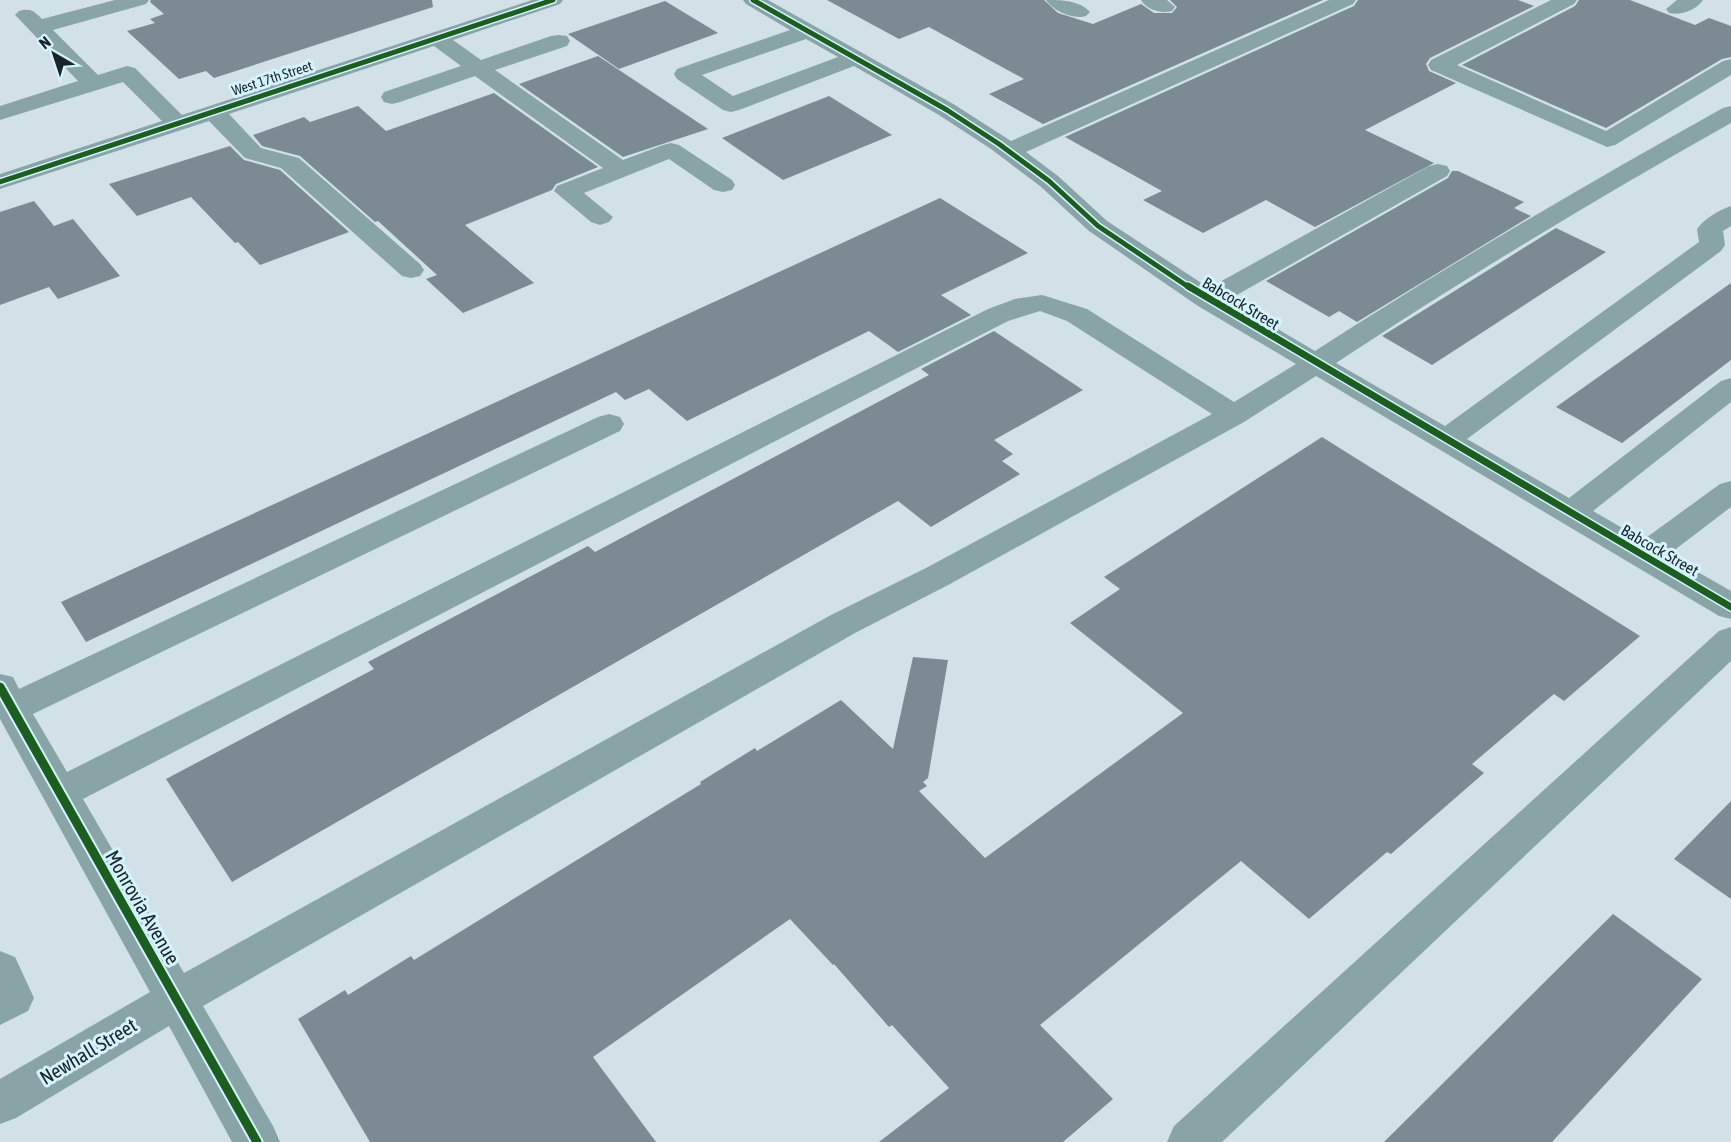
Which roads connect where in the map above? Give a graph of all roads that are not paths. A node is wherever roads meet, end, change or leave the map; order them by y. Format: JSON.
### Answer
{"nodes":[{"id":1,"x":65,"y":0,"type":"edge"},
{"id":2,"x":139,"y":0,"type":"edge"},
{"id":3,"x":553,"y":0,"type":"edge"},
{"id":4,"x":753,"y":0,"type":"edge"},
{"id":5,"x":1056,"y":0,"type":"edge"},
{"id":6,"x":1346,"y":0,"type":"edge"},
{"id":7,"x":1567,"y":0,"type":"edge"},
{"id":8,"x":1079,"y":12,"type":"dead end"},
{"id":9,"x":24,"y":18,"type":"junction"},
{"id":10,"x":807,"y":31,"type":"junction"},
{"id":11,"x":436,"y":39,"type":"junction"},
{"id":12,"x":559,"y":41,"type":"dead end"},
{"id":13,"x":856,"y":58,"type":"junction"},
{"id":14,"x":1731,"y":66,"type":"edge"},
{"id":15,"x":478,"y":68,"type":"junction"},
{"id":16,"x":93,"y":84,"type":"junction"},
{"id":17,"x":392,"y":97,"type":"dead end"},
{"id":18,"x":0,"y":112,"type":"edge"},
{"id":19,"x":214,"y":112,"type":"junction"},
{"id":20,"x":1731,"y":113,"type":"edge"},
{"id":21,"x":178,"y":124,"type":"junction"},
{"id":22,"x":1009,"y":152,"type":"junction"},
{"id":23,"x":621,"y":170,"type":"junction"},
{"id":24,"x":1438,"y":171,"type":"dead end"},
{"id":25,"x":0,"y":182,"type":"edge"},
{"id":26,"x":723,"y":185,"type":"dead end"},
{"id":27,"x":1731,"y":214,"type":"edge"},
{"id":28,"x":600,"y":217,"type":"dead end"},
{"id":29,"x":411,"y":270,"type":"dead end"},
{"id":30,"x":1208,"y":300,"type":"junction"},
{"id":31,"x":1316,"y":364,"type":"junction"},
{"id":32,"x":1731,"y":387,"type":"edge"},
{"id":33,"x":1234,"y":415,"type":"junction"},
{"id":34,"x":609,"y":424,"type":"dead end"},
{"id":35,"x":1446,"y":440,"type":"junction"},
{"id":36,"x":1731,"y":491,"type":"edge"},
{"id":37,"x":1570,"y":513,"type":"junction"},
{"id":38,"x":1644,"y":556,"type":"junction"},
{"id":39,"x":1731,"y":607,"type":"edge"},
{"id":40,"x":1731,"y":640,"type":"edge"},
{"id":41,"x":6,"y":698,"type":"edge"},
{"id":42,"x":60,"y":793,"type":"junction"},
{"id":43,"x":176,"y":999,"type":"junction"},
{"id":44,"x":0,"y":1103,"type":"edge"},
{"id":45,"x":257,"y":1142,"type":"edge"},
{"id":46,"x":1190,"y":1142,"type":"edge"}],
"edges":[{"from":1,"to":9,"type":"street"},
{"from":2,"to":9,"type":"street"},
{"from":3,"to":11,"type":"street","name":"West 17th Street"},
{"from":4,"to":10,"type":"street","name":"Babcock Street"},
{"from":5,"to":8,"type":"street"},
{"from":6,"to":22,"type":"street"},
{"from":7,"to":14,"type":"street"},
{"from":9,"to":16,"type":"street"},
{"from":10,"to":13,"type":"street","name":"Babcock Street"},
{"from":10,"to":13,"type":"street"},
{"from":11,"to":15,"type":"street"},
{"from":11,"to":19,"type":"street","name":"West 17th Street"},
{"from":12,"to":15,"type":"street"},
{"from":13,"to":22,"type":"street","name":"Babcock Street"},
{"from":15,"to":17,"type":"street"},
{"from":15,"to":23,"type":"street"},
{"from":16,"to":18,"type":"street"},
{"from":16,"to":21,"type":"street"},
{"from":19,"to":21,"type":"street","name":"West 17th Street"},
{"from":19,"to":29,"type":"street"},
{"from":20,"to":31,"type":"street","name":"Newhall Street"},
{"from":21,"to":25,"type":"street","name":"West 17th Street"},
{"from":22,"to":30,"type":"street","name":"Babcock Street"},
{"from":23,"to":26,"type":"street"},
{"from":23,"to":28,"type":"street"},
{"from":24,"to":30,"type":"street"},
{"from":27,"to":35,"type":"street"},
{"from":30,"to":31,"type":"street","name":"Babcock Street"},
{"from":31,"to":33,"type":"street","name":"Newhall Street"},
{"from":31,"to":35,"type":"street","name":"Babcock Street"},
{"from":32,"to":37,"type":"street"},
{"from":33,"to":42,"type":"street"},
{"from":33,"to":43,"type":"street","name":"Newhall Street"},
{"from":34,"to":41,"type":"street"},
{"from":35,"to":37,"type":"street","name":"Babcock Street"},
{"from":36,"to":38,"type":"street"},
{"from":37,"to":38,"type":"street","name":"Babcock Street"},
{"from":38,"to":39,"type":"street","name":"Babcock Street"},
{"from":40,"to":46,"type":"street"},
{"from":41,"to":42,"type":"street","name":"Monrovia Avenue"},
{"from":42,"to":43,"type":"street","name":"Monrovia Avenue"},
{"from":43,"to":44,"type":"street","name":"Newhall Street"},
{"from":43,"to":45,"type":"street","name":"Monrovia Avenue"}]}
